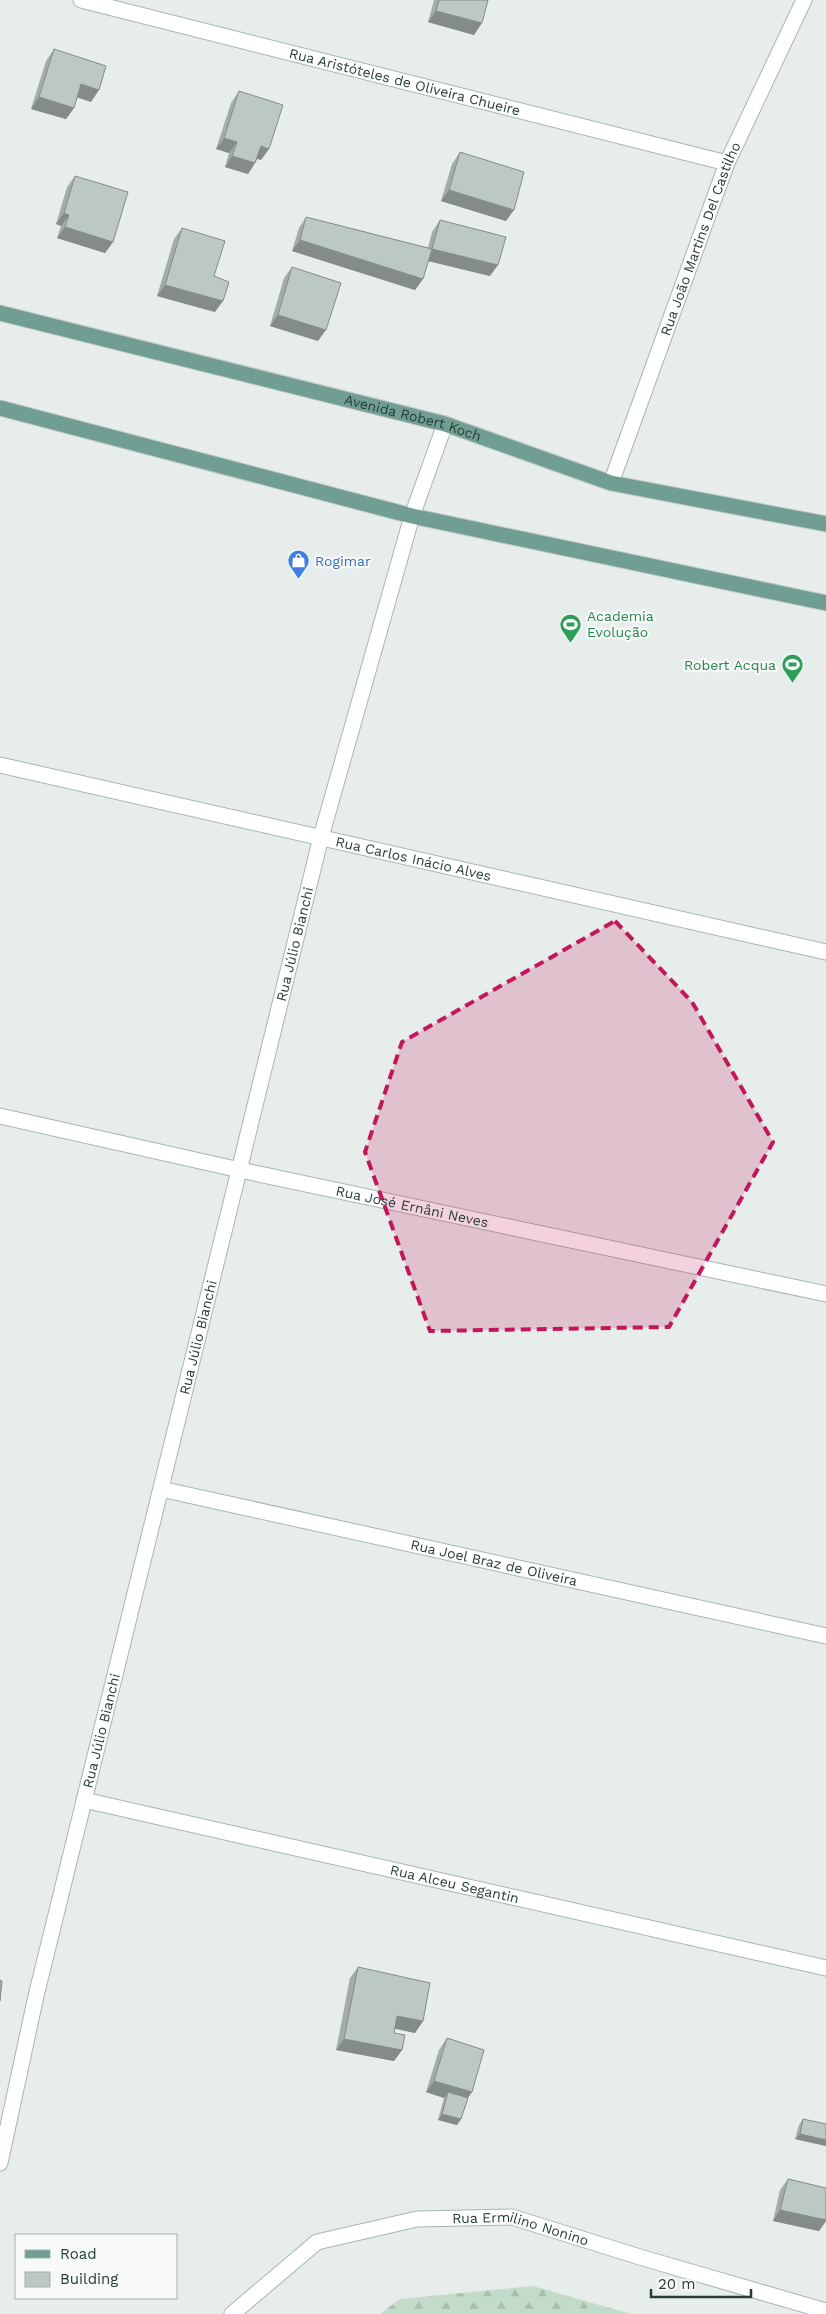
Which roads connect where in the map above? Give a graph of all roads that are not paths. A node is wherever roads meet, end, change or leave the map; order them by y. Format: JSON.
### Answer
{"nodes":[{"id":1,"x":81,"y":0,"type":"edge"},
{"id":2,"x":804,"y":0,"type":"edge"},
{"id":3,"x":728,"y":163,"type":"junction"},
{"id":4,"x":0,"y":313,"type":"edge"},
{"id":5,"x":0,"y":408,"type":"edge"},
{"id":6,"x":445,"y":424,"type":"junction"},
{"id":7,"x":612,"y":482,"type":"junction"},
{"id":8,"x":412,"y":516,"type":"junction"},
{"id":9,"x":826,"y":524,"type":"edge"},
{"id":10,"x":826,"y":603,"type":"edge"},
{"id":11,"x":0,"y":765,"type":"edge"},
{"id":12,"x":321,"y":837,"type":"junction"},
{"id":13,"x":826,"y":952,"type":"edge"},
{"id":14,"x":0,"y":1116,"type":"edge"},
{"id":15,"x":240,"y":1170,"type":"junction"},
{"id":16,"x":826,"y":1294,"type":"edge"},
{"id":17,"x":161,"y":1489,"type":"junction"},
{"id":18,"x":826,"y":1636,"type":"edge"},
{"id":19,"x":84,"y":1800,"type":"junction"},
{"id":20,"x":826,"y":1968,"type":"edge"},
{"id":21,"x":0,"y":2163,"type":"edge"},
{"id":22,"x":826,"y":2311,"type":"edge"},
{"id":23,"x":232,"y":2314,"type":"edge"}],
"edges":[{"from":1,"to":3,"type":"street","name":"Rua Aristóteles de Oliveira Chueire"},
{"from":2,"to":3,"type":"street","name":"Rua João Martins Del Castilho"},
{"from":3,"to":7,"type":"street","name":"Rua João Martins Del Castilho"},
{"from":4,"to":6,"type":"main road","name":"Avenida Robert Koch"},
{"from":5,"to":8,"type":"main road"},
{"from":6,"to":7,"type":"main road","name":"Avenida Robert Koch"},
{"from":6,"to":8,"type":"street","name":"Rua Júlio Bianchi"},
{"from":7,"to":9,"type":"main road","name":"Avenida Robert Koch"},
{"from":8,"to":10,"type":"main road"},
{"from":8,"to":12,"type":"street","name":"Rua Júlio Bianchi"},
{"from":11,"to":12,"type":"street","name":"Rua Carlos Inácio Alves"},
{"from":12,"to":13,"type":"street","name":"Rua Carlos Inácio Alves"},
{"from":12,"to":15,"type":"street","name":"Rua Júlio Bianchi"},
{"from":14,"to":15,"type":"street","name":"Rua José Ernâni Neves"},
{"from":15,"to":16,"type":"street","name":"Rua José Ernâni Neves"},
{"from":15,"to":17,"type":"street","name":"Rua Júlio Bianchi"},
{"from":17,"to":18,"type":"street","name":"Rua Joel Braz de Oliveira"},
{"from":17,"to":19,"type":"street","name":"Rua Júlio Bianchi"},
{"from":19,"to":20,"type":"street","name":"Rua Alceu Segantin"},
{"from":19,"to":21,"type":"street","name":"Rua Júlio Bianchi"},
{"from":22,"to":23,"type":"street","name":"Rua Ermilino Nonino"}]}
